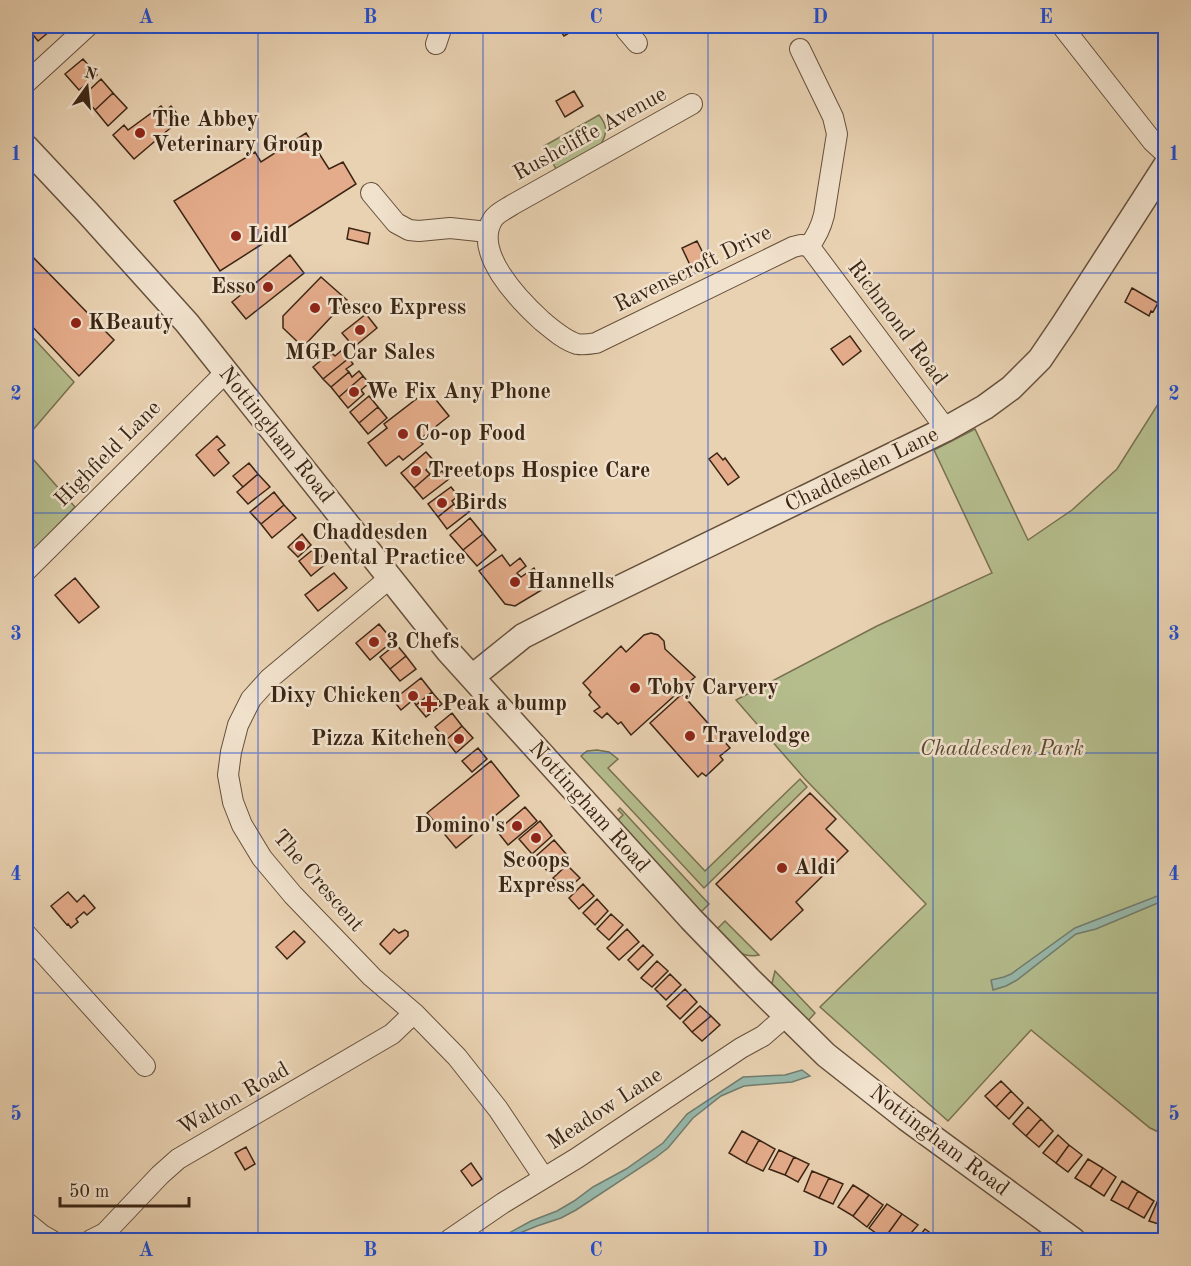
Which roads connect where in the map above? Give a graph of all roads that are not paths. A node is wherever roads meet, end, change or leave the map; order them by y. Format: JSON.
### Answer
{"nodes":[{"id":1,"x":88,"y":26,"type":"edge"},
{"id":2,"x":1062,"y":26,"type":"edge"},
{"id":3,"x":800,"y":49,"type":"dead end"},
{"id":4,"x":26,"y":83,"type":"edge"},
{"id":5,"x":692,"y":104,"type":"dead end"},
{"id":6,"x":26,"y":147,"type":"edge"},
{"id":7,"x":1166,"y":154,"type":"edge"},
{"id":8,"x":1166,"y":165,"type":"edge"},
{"id":9,"x":370,"y":193,"type":"dead end"},
{"id":10,"x":488,"y":232,"type":"junction"},
{"id":11,"x":809,"y":246,"type":"junction"},
{"id":12,"x":226,"y":372,"type":"junction"},
{"id":13,"x":946,"y":429,"type":"junction"},
{"id":14,"x":26,"y":571,"type":"edge"},
{"id":15,"x":391,"y":577,"type":"junction"},
{"id":16,"x":472,"y":677,"type":"junction"},
{"id":17,"x":26,"y":934,"type":"edge"},
{"id":18,"x":414,"y":1013,"type":"junction"},
{"id":19,"x":786,"y":1016,"type":"junction"},
{"id":20,"x":145,"y":1066,"type":"dead end"},
{"id":21,"x":544,"y":1178,"type":"junction"},
{"id":22,"x":26,"y":1222,"type":"edge"},
{"id":23,"x":51,"y":1240,"type":"edge"},
{"id":24,"x":91,"y":1240,"type":"edge"},
{"id":25,"x":449,"y":1240,"type":"edge"},
{"id":26,"x":1073,"y":1240,"type":"edge"}],
"edges":[{"from":1,"to":4,"type":"street"},
{"from":2,"to":7,"type":"street"},
{"from":3,"to":11,"type":"street","name":"Ravenscroft Drive"},
{"from":5,"to":10,"type":"street","name":"Rushcliffe Avenue"},
{"from":6,"to":12,"type":"street","name":"Nottingham Road"},
{"from":8,"to":13,"type":"street","name":"Chaddesden Lane"},
{"from":9,"to":10,"type":"street"},
{"from":10,"to":11,"type":"street","name":"Ravenscroft Drive"},
{"from":11,"to":13,"type":"street","name":"Richmond Road"},
{"from":12,"to":14,"type":"street","name":"Highfield Lane"},
{"from":12,"to":15,"type":"street","name":"Nottingham Road"},
{"from":13,"to":16,"type":"street","name":"Chaddesden Lane"},
{"from":15,"to":16,"type":"street","name":"Nottingham Road"},
{"from":15,"to":18,"type":"street","name":"The Crescent"},
{"from":16,"to":19,"type":"street","name":"Nottingham Road"},
{"from":17,"to":20,"type":"street"},
{"from":18,"to":21,"type":"street","name":"The Crescent"},
{"from":18,"to":24,"type":"street","name":"Walton Road"},
{"from":19,"to":21,"type":"street","name":"Meadow Lane"},
{"from":19,"to":26,"type":"street","name":"Nottingham Road"},
{"from":21,"to":25,"type":"street","name":"Meadow Lane"},
{"from":22,"to":23,"type":"street"}]}
